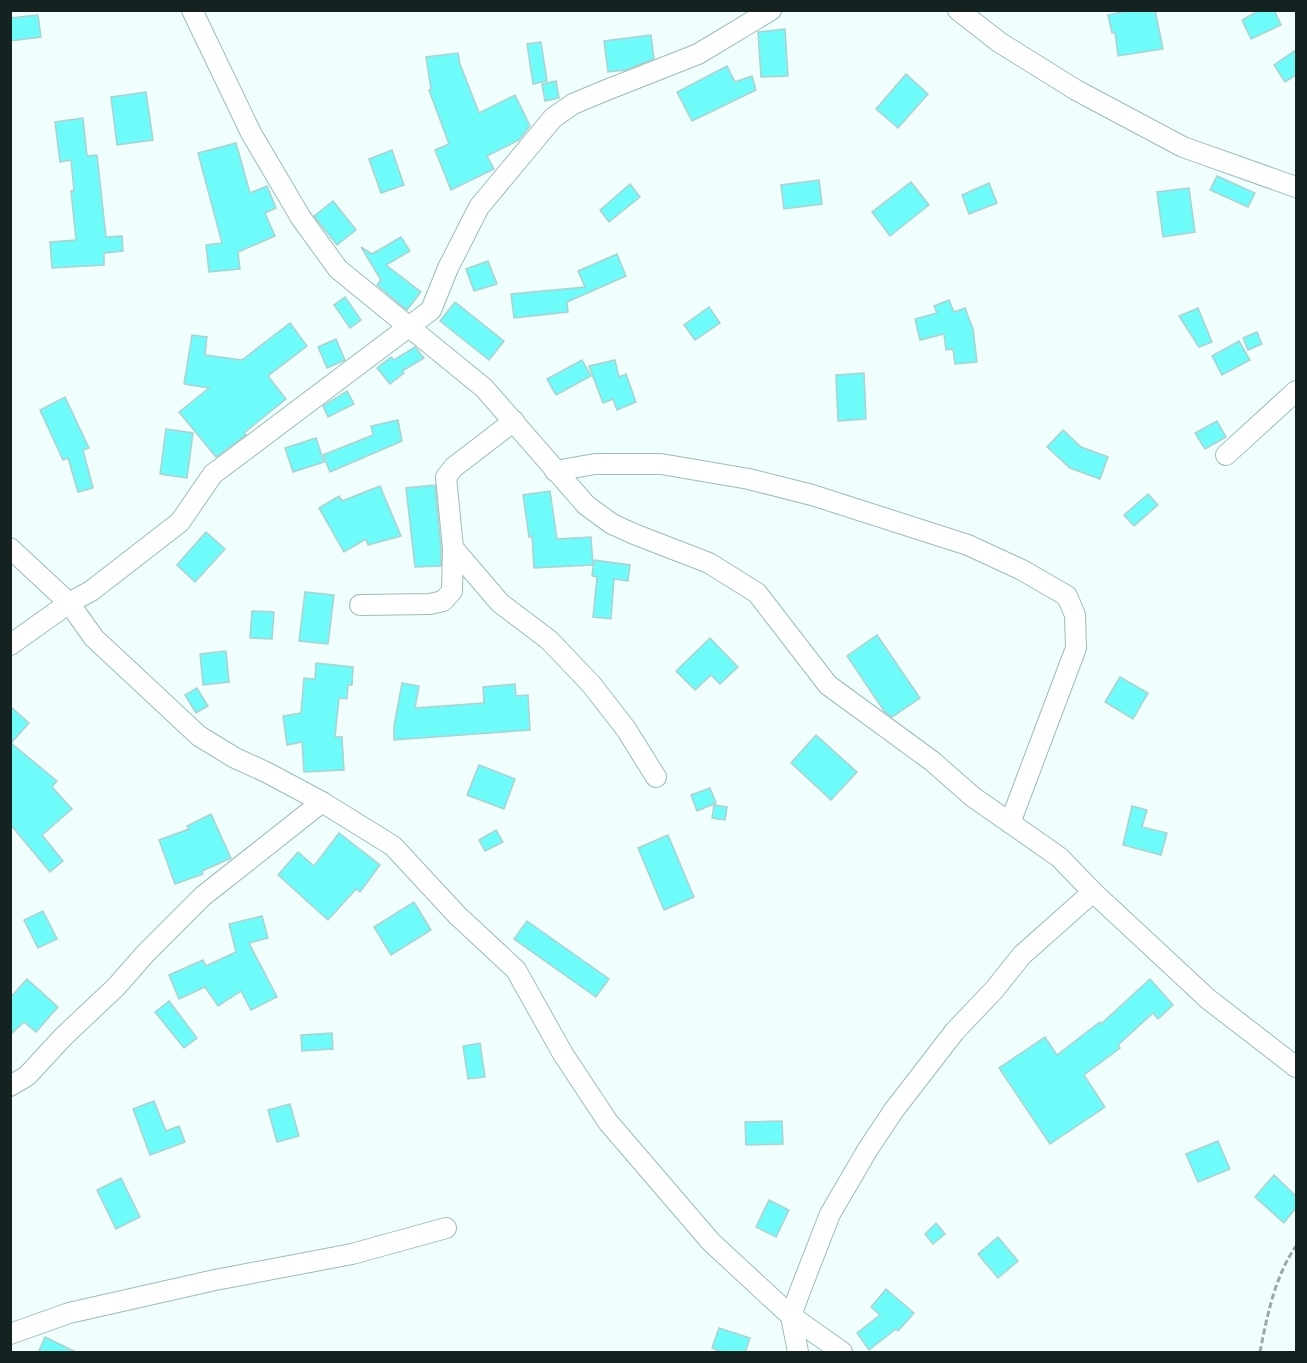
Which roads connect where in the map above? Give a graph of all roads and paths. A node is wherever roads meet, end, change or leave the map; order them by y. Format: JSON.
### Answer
{"nodes":[{"id":1,"x":192,"y":10,"type":"edge"},
{"id":2,"x":771,"y":10,"type":"edge"},
{"id":3,"x":965,"y":12,"type":"edge"},
{"id":4,"x":1296,"y":188,"type":"edge"},
{"id":5,"x":409,"y":328,"type":"junction"},
{"id":6,"x":1296,"y":391,"type":"edge"},
{"id":7,"x":514,"y":421,"type":"junction"},
{"id":8,"x":1226,"y":455,"type":"dead end"},
{"id":9,"x":555,"y":471,"type":"junction"},
{"id":10,"x":10,"y":548,"type":"edge"},
{"id":11,"x":453,"y":548,"type":"junction"},
{"id":12,"x":69,"y":603,"type":"junction"},
{"id":13,"x":360,"y":605,"type":"dead end"},
{"id":14,"x":10,"y":645,"type":"edge"},
{"id":15,"x":656,"y":777,"type":"dead end"},
{"id":16,"x":322,"y":802,"type":"junction"},
{"id":17,"x":1010,"y":824,"type":"junction"},
{"id":18,"x":1094,"y":892,"type":"junction"},
{"id":19,"x":1296,"y":1067,"type":"edge"},
{"id":20,"x":10,"y":1086,"type":"edge"},
{"id":21,"x":446,"y":1228,"type":"dead end"},
{"id":22,"x":1296,"y":1246,"type":"edge"},
{"id":23,"x":791,"y":1316,"type":"junction"},
{"id":24,"x":10,"y":1334,"type":"edge"},
{"id":25,"x":798,"y":1353,"type":"edge"},
{"id":26,"x":842,"y":1353,"type":"edge"},
{"id":27,"x":1260,"y":1353,"type":"edge"}],
"edges":[{"from":1,"to":5,"type":"street"},
{"from":2,"to":5,"type":"street"},
{"from":3,"to":4,"type":"street"},
{"from":5,"to":7,"type":"street"},
{"from":5,"to":12,"type":"street"},
{"from":6,"to":8,"type":"street"},
{"from":7,"to":9,"type":"street"},
{"from":7,"to":11,"type":"street"},
{"from":9,"to":17,"type":"street"},
{"from":9,"to":17,"type":"street"},
{"from":10,"to":12,"type":"street"},
{"from":11,"to":13,"type":"street"},
{"from":11,"to":15,"type":"street"},
{"from":12,"to":14,"type":"street"},
{"from":12,"to":16,"type":"street"},
{"from":16,"to":20,"type":"street"},
{"from":16,"to":23,"type":"street"},
{"from":17,"to":18,"type":"street"},
{"from":18,"to":19,"type":"street"},
{"from":18,"to":23,"type":"street"},
{"from":21,"to":24,"type":"street"},
{"from":22,"to":27,"type":"path"},
{"from":23,"to":25,"type":"street"},
{"from":23,"to":26,"type":"street"}]}
